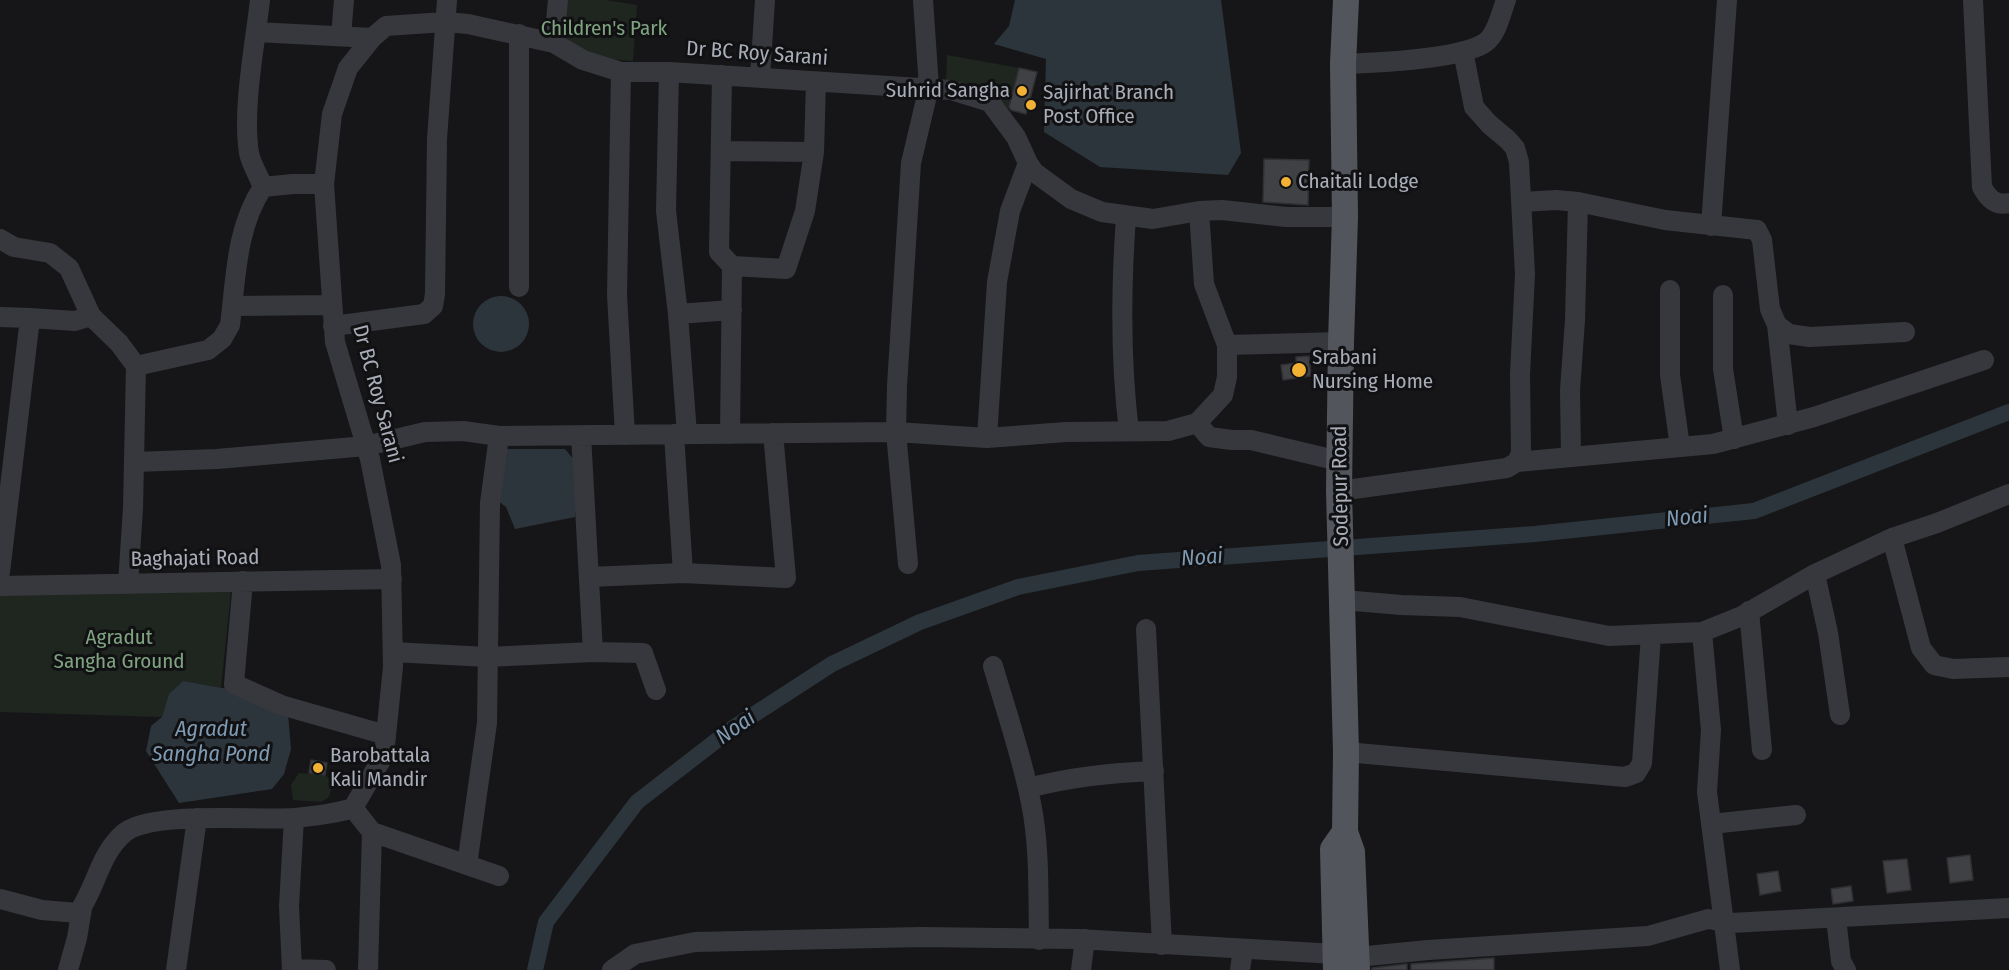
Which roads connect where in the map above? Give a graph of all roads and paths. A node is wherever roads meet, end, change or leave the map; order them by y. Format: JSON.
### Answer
{"nodes":[{"id":1,"x":260,"y":0,"type":"edge"},
{"id":2,"x":344,"y":0,"type":"edge"},
{"id":3,"x":447,"y":0,"type":"edge"},
{"id":4,"x":558,"y":0,"type":"edge"},
{"id":5,"x":765,"y":0,"type":"edge"},
{"id":6,"x":923,"y":0,"type":"edge"},
{"id":7,"x":1346,"y":0,"type":"edge"},
{"id":8,"x":1506,"y":0,"type":"edge"},
{"id":9,"x":1727,"y":0,"type":"edge"},
{"id":10,"x":1973,"y":0,"type":"edge"},
{"id":11,"x":445,"y":22,"type":"junction"},
{"id":12,"x":256,"y":32,"type":"junction"},
{"id":13,"x":519,"y":34,"type":"junction"},
{"id":14,"x":341,"y":36,"type":"junction"},
{"id":15,"x":372,"y":38,"type":"junction"},
{"id":16,"x":554,"y":43,"type":"junction"},
{"id":17,"x":1463,"y":51,"type":"junction"},
{"id":18,"x":1343,"y":64,"type":"junction"},
{"id":19,"x":621,"y":72,"type":"junction"},
{"id":20,"x":669,"y":72,"type":"junction"},
{"id":21,"x":722,"y":75,"type":"junction"},
{"id":22,"x":760,"y":77,"type":"junction"},
{"id":23,"x":816,"y":82,"type":"junction"},
{"id":24,"x":929,"y":87,"type":"junction"},
{"id":25,"x":721,"y":151,"type":"junction"},
{"id":26,"x":814,"y":152,"type":"junction"},
{"id":27,"x":1028,"y":163,"type":"junction"},
{"id":28,"x":324,"y":184,"type":"junction"},
{"id":29,"x":263,"y":187,"type":"junction"},
{"id":30,"x":1521,"y":202,"type":"junction"},
{"id":31,"x":1578,"y":202,"type":"junction"},
{"id":32,"x":2009,"y":204,"type":"edge"},
{"id":33,"x":1199,"y":211,"type":"junction"},
{"id":34,"x":1126,"y":216,"type":"junction"},
{"id":35,"x":1345,"y":217,"type":"junction"},
{"id":36,"x":1711,"y":226,"type":"junction"},
{"id":37,"x":0,"y":239,"type":"edge"},
{"id":38,"x":732,"y":266,"type":"junction"},
{"id":39,"x":519,"y":287,"type":"dead end"},
{"id":40,"x":1670,"y":290,"type":"dead end"},
{"id":41,"x":1723,"y":295,"type":"dead end"},
{"id":42,"x":331,"y":305,"type":"junction"},
{"id":43,"x":232,"y":306,"type":"junction"},
{"id":44,"x":732,"y":310,"type":"junction"},
{"id":45,"x":678,"y":314,"type":"junction"},
{"id":46,"x":91,"y":316,"type":"junction"},
{"id":47,"x":0,"y":317,"type":"edge"},
{"id":48,"x":30,"y":318,"type":"junction"},
{"id":49,"x":1776,"y":325,"type":"junction"},
{"id":50,"x":333,"y":326,"type":"junction"},
{"id":51,"x":1905,"y":332,"type":"dead end"},
{"id":52,"x":1341,"y":342,"type":"junction"},
{"id":53,"x":1227,"y":345,"type":"junction"},
{"id":54,"x":1984,"y":360,"type":"dead end"},
{"id":55,"x":136,"y":366,"type":"junction"},
{"id":56,"x":1197,"y":423,"type":"junction"},
{"id":57,"x":1788,"y":425,"type":"junction"},
{"id":58,"x":1129,"y":431,"type":"junction"},
{"id":59,"x":896,"y":432,"type":"junction"},
{"id":60,"x":680,"y":434,"type":"junction"},
{"id":61,"x":730,"y":434,"type":"junction"},
{"id":62,"x":773,"y":434,"type":"junction"},
{"id":63,"x":581,"y":435,"type":"junction"},
{"id":64,"x":625,"y":435,"type":"junction"},
{"id":65,"x":499,"y":436,"type":"junction"},
{"id":66,"x":987,"y":438,"type":"junction"},
{"id":67,"x":1734,"y":439,"type":"junction"},
{"id":68,"x":7,"y":443,"type":"edge"},
{"id":69,"x":366,"y":446,"type":"junction"},
{"id":70,"x":1680,"y":447,"type":"junction"},
{"id":71,"x":1570,"y":457,"type":"junction"},
{"id":72,"x":1339,"y":461,"type":"junction"},
{"id":73,"x":134,"y":462,"type":"junction"},
{"id":74,"x":1517,"y":462,"type":"junction"},
{"id":75,"x":2009,"y":494,"type":"edge"},
{"id":76,"x":1340,"y":502,"type":"junction"},
{"id":77,"x":1892,"y":538,"type":"junction"},
{"id":78,"x":908,"y":564,"type":"dead end"},
{"id":79,"x":0,"y":572,"type":"edge"},
{"id":80,"x":683,"y":573,"type":"junction"},
{"id":81,"x":1815,"y":574,"type":"junction"},
{"id":82,"x":589,"y":577,"type":"junction"},
{"id":83,"x":392,"y":579,"type":"junction"},
{"id":84,"x":243,"y":581,"type":"junction"},
{"id":85,"x":128,"y":584,"type":"junction"},
{"id":86,"x":0,"y":586,"type":"edge"},
{"id":87,"x":1342,"y":592,"type":"junction"},
{"id":88,"x":1749,"y":612,"type":"junction"},
{"id":89,"x":1146,"y":629,"type":"dead end"},
{"id":90,"x":1702,"y":632,"type":"junction"},
{"id":91,"x":1651,"y":635,"type":"junction"},
{"id":92,"x":393,"y":652,"type":"junction"},
{"id":93,"x":593,"y":652,"type":"junction"},
{"id":94,"x":488,"y":657,"type":"junction"},
{"id":95,"x":993,"y":666,"type":"dead end"},
{"id":96,"x":2009,"y":667,"type":"edge"},
{"id":97,"x":656,"y":690,"type":"dead end"},
{"id":98,"x":1840,"y":715,"type":"dead end"},
{"id":99,"x":386,"y":735,"type":"junction"},
{"id":100,"x":1762,"y":750,"type":"dead end"},
{"id":101,"x":1346,"y":752,"type":"junction"},
{"id":102,"x":1154,"y":771,"type":"junction"},
{"id":103,"x":1028,"y":788,"type":"junction"},
{"id":104,"x":353,"y":808,"type":"junction"},
{"id":105,"x":1796,"y":815,"type":"dead end"},
{"id":106,"x":197,"y":818,"type":"junction"},
{"id":107,"x":294,"y":818,"type":"junction"},
{"id":108,"x":1711,"y":824,"type":"junction"},
{"id":109,"x":372,"y":832,"type":"junction"},
{"id":110,"x":467,"y":865,"type":"junction"},
{"id":111,"x":499,"y":876,"type":"dead end"},
{"id":112,"x":0,"y":899,"type":"edge"},
{"id":113,"x":82,"y":908,"type":"junction"},
{"id":114,"x":2009,"y":908,"type":"edge"},
{"id":115,"x":1836,"y":918,"type":"junction"},
{"id":116,"x":1722,"y":922,"type":"junction"},
{"id":117,"x":1085,"y":939,"type":"junction"},
{"id":118,"x":1039,"y":940,"type":"junction"},
{"id":119,"x":1162,"y":945,"type":"junction"},
{"id":120,"x":1243,"y":949,"type":"junction"},
{"id":121,"x":1346,"y":963,"type":"edge"},
{"id":122,"x":292,"y":969,"type":"edge"},
{"id":123,"x":68,"y":970,"type":"edge"},
{"id":124,"x":176,"y":970,"type":"edge"},
{"id":125,"x":326,"y":970,"type":"edge"},
{"id":126,"x":368,"y":970,"type":"edge"},
{"id":127,"x":612,"y":970,"type":"edge"},
{"id":128,"x":1081,"y":970,"type":"edge"},
{"id":129,"x":1240,"y":970,"type":"edge"},
{"id":130,"x":1730,"y":970,"type":"edge"},
{"id":131,"x":1846,"y":970,"type":"edge"}],
"edges":[{"from":1,"to":12,"type":"street"},
{"from":2,"to":14,"type":"street"},
{"from":3,"to":11,"type":"street"},
{"from":4,"to":16,"type":"street"},
{"from":5,"to":22,"type":"street"},
{"from":6,"to":24,"type":"street"},
{"from":7,"to":18,"type":"main road","name":"Sodepur Road"},
{"from":8,"to":17,"type":"street"},
{"from":9,"to":36,"type":"street"},
{"from":10,"to":32,"type":"street"},
{"from":11,"to":13,"type":"street","name":"Dr BC Roy Sarani"},
{"from":11,"to":15,"type":"street","name":"Dr BC Roy Sarani"},
{"from":11,"to":50,"type":"street"},
{"from":12,"to":14,"type":"street"},
{"from":12,"to":29,"type":"street"},
{"from":13,"to":16,"type":"street","name":"Dr BC Roy Sarani"},
{"from":13,"to":39,"type":"street"},
{"from":14,"to":15,"type":"street"},
{"from":15,"to":28,"type":"street","name":"Dr BC Roy Sarani"},
{"from":16,"to":19,"type":"street","name":"Dr BC Roy Sarani"},
{"from":17,"to":18,"type":"street"},
{"from":17,"to":30,"type":"street"},
{"from":18,"to":35,"type":"main road","name":"Sodepur Road"},
{"from":19,"to":20,"type":"street","name":"Dr BC Roy Sarani"},
{"from":19,"to":64,"type":"street"},
{"from":20,"to":21,"type":"street","name":"Dr BC Roy Sarani"},
{"from":20,"to":45,"type":"street"},
{"from":21,"to":22,"type":"street","name":"Dr BC Roy Sarani"},
{"from":21,"to":25,"type":"street"},
{"from":22,"to":23,"type":"street","name":"Dr BC Roy Sarani"},
{"from":23,"to":24,"type":"street","name":"Dr BC Roy Sarani"},
{"from":23,"to":26,"type":"street"},
{"from":24,"to":27,"type":"street","name":"Dr BC Roy Sarani"},
{"from":24,"to":59,"type":"street"},
{"from":25,"to":26,"type":"street"},
{"from":25,"to":38,"type":"street"},
{"from":26,"to":38,"type":"street"},
{"from":27,"to":34,"type":"street","name":"Dr BC Roy Sarani"},
{"from":27,"to":66,"type":"street"},
{"from":28,"to":29,"type":"street"},
{"from":28,"to":42,"type":"street","name":"Dr BC Roy Sarani"},
{"from":29,"to":43,"type":"street"},
{"from":30,"to":31,"type":"street"},
{"from":30,"to":74,"type":"street"},
{"from":31,"to":36,"type":"street"},
{"from":31,"to":71,"type":"street"},
{"from":33,"to":34,"type":"street","name":"Dr BC Roy Sarani"},
{"from":33,"to":35,"type":"street","name":"Dr BC Roy Sarani"},
{"from":33,"to":53,"type":"street"},
{"from":34,"to":58,"type":"street"},
{"from":35,"to":52,"type":"main road","name":"Sodepur Road"},
{"from":36,"to":49,"type":"street"},
{"from":37,"to":46,"type":"street"},
{"from":38,"to":44,"type":"street"},
{"from":40,"to":70,"type":"street"},
{"from":41,"to":67,"type":"street"},
{"from":42,"to":43,"type":"street"},
{"from":42,"to":50,"type":"street","name":"Dr BC Roy Sarani"},
{"from":43,"to":55,"type":"street"},
{"from":44,"to":45,"type":"street"},
{"from":44,"to":61,"type":"street"},
{"from":45,"to":60,"type":"street"},
{"from":46,"to":48,"type":"street"},
{"from":46,"to":55,"type":"street"},
{"from":47,"to":48,"type":"street"},
{"from":48,"to":68,"type":"street"},
{"from":49,"to":51,"type":"street"},
{"from":49,"to":57,"type":"street"},
{"from":50,"to":69,"type":"street","name":"Dr BC Roy Sarani"},
{"from":52,"to":53,"type":"street"},
{"from":52,"to":72,"type":"main road","name":"Sodepur Road"},
{"from":53,"to":56,"type":"street"},
{"from":54,"to":57,"type":"street"},
{"from":55,"to":73,"type":"street"},
{"from":56,"to":58,"type":"street"},
{"from":56,"to":72,"type":"street"},
{"from":57,"to":67,"type":"street"},
{"from":58,"to":66,"type":"street"},
{"from":59,"to":62,"type":"street"},
{"from":59,"to":66,"type":"street"},
{"from":59,"to":78,"type":"street"},
{"from":60,"to":61,"type":"street"},
{"from":60,"to":64,"type":"street"},
{"from":60,"to":80,"type":"street"},
{"from":61,"to":62,"type":"street"},
{"from":62,"to":80,"type":"street"},
{"from":63,"to":64,"type":"street"},
{"from":63,"to":65,"type":"street"},
{"from":63,"to":82,"type":"street"},
{"from":65,"to":69,"type":"street"},
{"from":65,"to":94,"type":"street"},
{"from":67,"to":70,"type":"street"},
{"from":68,"to":79,"type":"street"},
{"from":69,"to":73,"type":"street"},
{"from":69,"to":83,"type":"street","name":"Dr BC Roy Sarani"},
{"from":70,"to":71,"type":"street"},
{"from":71,"to":74,"type":"street"},
{"from":72,"to":76,"type":"main road","name":"Sodepur Road"},
{"from":73,"to":85,"type":"street"},
{"from":74,"to":76,"type":"street"},
{"from":75,"to":77,"type":"street"},
{"from":76,"to":87,"type":"main road","name":"Sodepur Road"},
{"from":77,"to":81,"type":"street"},
{"from":77,"to":96,"type":"street"},
{"from":80,"to":82,"type":"street"},
{"from":81,"to":88,"type":"street"},
{"from":81,"to":98,"type":"street"},
{"from":82,"to":93,"type":"street"},
{"from":83,"to":84,"type":"street","name":"Baghajati Road"},
{"from":83,"to":92,"type":"street","name":"Dr BC Roy Sarani"},
{"from":84,"to":85,"type":"street","name":"Baghajati Road"},
{"from":84,"to":99,"type":"street"},
{"from":85,"to":86,"type":"street","name":"Baghajati Road"},
{"from":87,"to":91,"type":"street"},
{"from":87,"to":101,"type":"main road","name":"Sodepur Road"},
{"from":88,"to":90,"type":"street"},
{"from":88,"to":100,"type":"street"},
{"from":89,"to":102,"type":"street"},
{"from":90,"to":91,"type":"street"},
{"from":90,"to":108,"type":"street"},
{"from":91,"to":101,"type":"street"},
{"from":92,"to":94,"type":"street"},
{"from":92,"to":99,"type":"street","name":"Dr BC Roy Sarani"},
{"from":93,"to":94,"type":"street"},
{"from":93,"to":97,"type":"street"},
{"from":94,"to":110,"type":"street"},
{"from":95,"to":103,"type":"street"},
{"from":99,"to":104,"type":"street","name":"Dr BC Roy Sarani"},
{"from":101,"to":121,"type":"main road","name":"Sodepur Road"},
{"from":102,"to":103,"type":"street"},
{"from":102,"to":119,"type":"street"},
{"from":103,"to":118,"type":"street"},
{"from":104,"to":107,"type":"street"},
{"from":104,"to":109,"type":"street"},
{"from":105,"to":108,"type":"street"},
{"from":106,"to":107,"type":"street"},
{"from":106,"to":113,"type":"street"},
{"from":106,"to":124,"type":"street"},
{"from":107,"to":122,"type":"street"},
{"from":108,"to":116,"type":"street"},
{"from":109,"to":110,"type":"street"},
{"from":109,"to":126,"type":"street"},
{"from":110,"to":111,"type":"street"},
{"from":112,"to":113,"type":"street"},
{"from":113,"to":123,"type":"street"},
{"from":114,"to":115,"type":"street"},
{"from":115,"to":116,"type":"street"},
{"from":115,"to":131,"type":"street"},
{"from":116,"to":121,"type":"street"},
{"from":116,"to":130,"type":"street"},
{"from":117,"to":118,"type":"street"},
{"from":117,"to":119,"type":"street"},
{"from":117,"to":128,"type":"street"},
{"from":118,"to":127,"type":"street"},
{"from":119,"to":120,"type":"street"},
{"from":120,"to":121,"type":"street"},
{"from":120,"to":129,"type":"street"},
{"from":122,"to":125,"type":"street"}]}
